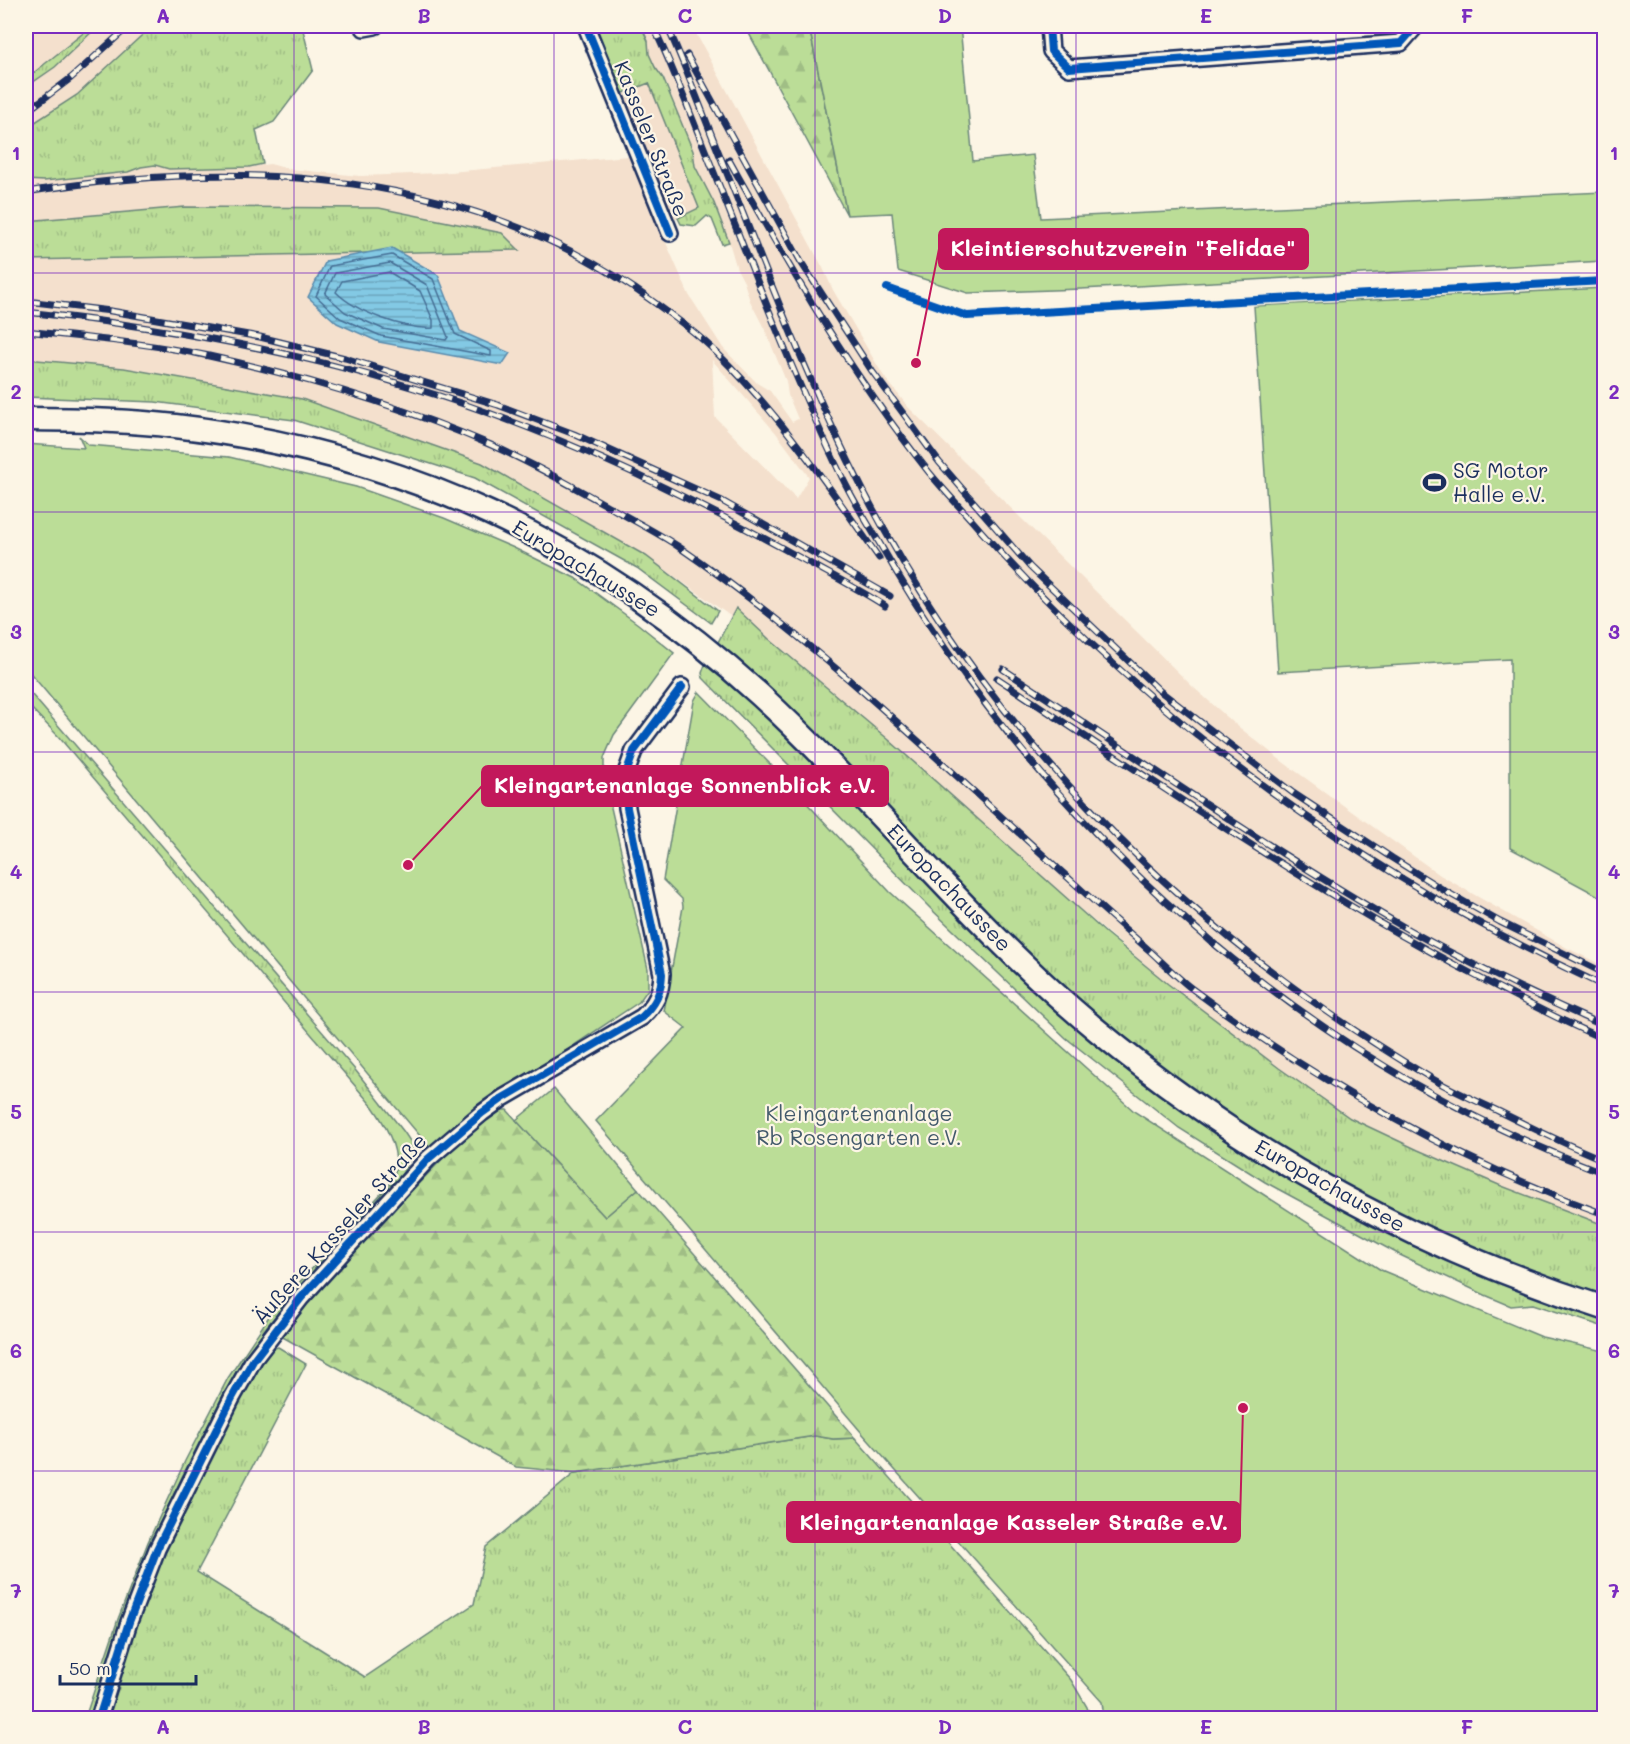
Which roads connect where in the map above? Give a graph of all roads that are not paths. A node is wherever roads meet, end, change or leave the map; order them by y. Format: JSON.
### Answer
{"nodes":[{"id":1,"x":586,"y":26,"type":"edge"},
{"id":2,"x":1049,"y":26,"type":"edge"},
{"id":3,"x":1416,"y":26,"type":"edge"},
{"id":4,"x":670,"y":233,"type":"dead end"},
{"id":5,"x":26,"y":419,"type":"edge"},
{"id":6,"x":682,"y":687,"type":"dead end"},
{"id":7,"x":1605,"y":1308,"type":"edge"},
{"id":8,"x":99,"y":1719,"type":"edge"}],
"edges":[{"from":1,"to":4,"type":"street","name":"Kasseler Straße"},
{"from":2,"to":3,"type":"street"},
{"from":5,"to":7,"type":"main road","name":"Europachaussee"},
{"from":6,"to":8,"type":"street","name":"Äußere Kasseler Straße"}]}
